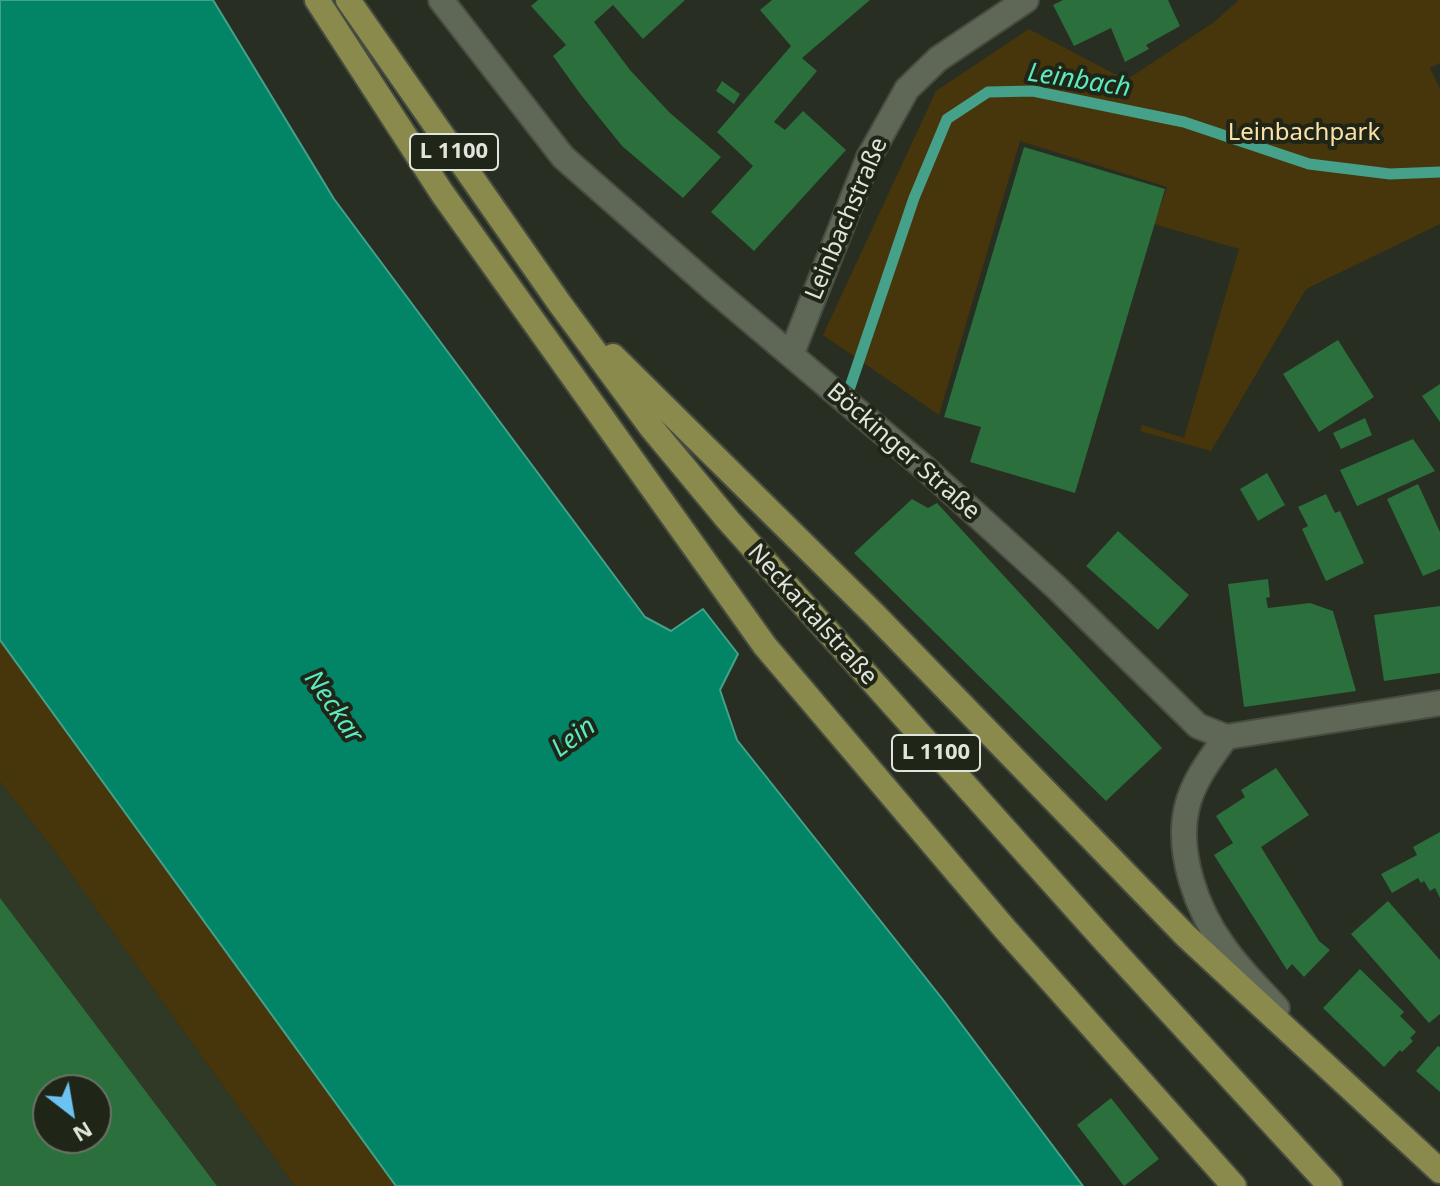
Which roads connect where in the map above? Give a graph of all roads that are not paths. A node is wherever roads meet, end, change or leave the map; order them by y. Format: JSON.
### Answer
{"nodes":[{"id":1,"x":317,"y":0,"type":"edge"},
{"id":2,"x":348,"y":0,"type":"edge"},
{"id":3,"x":441,"y":0,"type":"edge"},
{"id":4,"x":1026,"y":0,"type":"edge"},
{"id":5,"x":560,"y":304,"type":"junction"},
{"id":6,"x":791,"y":355,"type":"junction"},
{"id":7,"x":1440,"y":703,"type":"edge"},
{"id":8,"x":1226,"y":737,"type":"junction"},
{"id":9,"x":1328,"y":1067,"type":"junction"},
{"id":10,"x":1440,"y":1171,"type":"edge"},
{"id":11,"x":1234,"y":1186,"type":"edge"},
{"id":12,"x":1330,"y":1186,"type":"edge"}],
"edges":[{"from":1,"to":11,"type":"main road"},
{"from":2,"to":5,"type":"main road","name":"Neckartalstraße","number":"L 1100"},
{"from":3,"to":6,"type":"street","name":"Böckinger Straße"},
{"from":4,"to":6,"type":"street","name":"Leinbachstraße"},
{"from":5,"to":9,"type":"main road"},
{"from":5,"to":12,"type":"main road","name":"Neckartalstraße","number":"L 1100"},
{"from":6,"to":8,"type":"street","name":"Böckinger Straße"},
{"from":7,"to":8,"type":"street"},
{"from":8,"to":9,"type":"street"},
{"from":9,"to":10,"type":"main road"}]}
